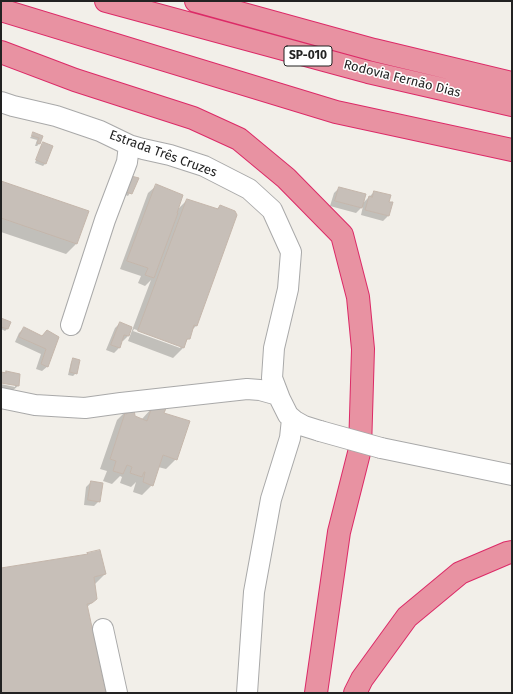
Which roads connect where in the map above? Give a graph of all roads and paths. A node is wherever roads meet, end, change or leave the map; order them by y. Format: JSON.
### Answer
{"nodes":[{"id":1,"x":106,"y":1,"type":"edge"},
{"id":2,"x":196,"y":1,"type":"edge"},
{"id":3,"x":1,"y":10,"type":"edge"},
{"id":4,"x":1,"y":52,"type":"edge"},
{"id":5,"x":512,"y":83,"type":"edge"},
{"id":6,"x":1,"y":102,"type":"edge"},
{"id":7,"x":512,"y":105,"type":"edge"},
{"id":8,"x":129,"y":145,"type":"junction"},
{"id":9,"x":512,"y":150,"type":"edge"},
{"id":10,"x":72,"y":325,"type":"dead end"},
{"id":11,"x":278,"y":395,"type":"junction"},
{"id":12,"x":1,"y":398,"type":"edge"},
{"id":13,"x":292,"y":419,"type":"junction"},
{"id":14,"x":512,"y":475,"type":"edge"},
{"id":15,"x":512,"y":552,"type":"edge"},
{"id":16,"x":103,"y":629,"type":"dead end"},
{"id":17,"x":117,"y":693,"type":"edge"},
{"id":18,"x":247,"y":693,"type":"edge"},
{"id":19,"x":316,"y":693,"type":"edge"},
{"id":20,"x":355,"y":693,"type":"edge"}],
"edges":[{"from":1,"to":7,"type":"highway","name":"Rodovia Fernão Dias","number":"SP-010"},
{"from":2,"to":5,"type":"highway","name":"Rodovia Fernão Dias","number":"SP-010"},
{"from":3,"to":9,"type":"highway"},
{"from":4,"to":19,"type":"highway"},
{"from":6,"to":8,"type":"street","name":"Estrada Três Cruzes"},
{"from":8,"to":10,"type":"street"},
{"from":8,"to":11,"type":"street","name":"Estrada Três Cruzes"},
{"from":11,"to":12,"type":"street"},
{"from":11,"to":13,"type":"street"},
{"from":13,"to":14,"type":"street","bridge":true},
{"from":13,"to":18,"type":"street"},
{"from":15,"to":20,"type":"highway"},
{"from":16,"to":17,"type":"street"}]}
